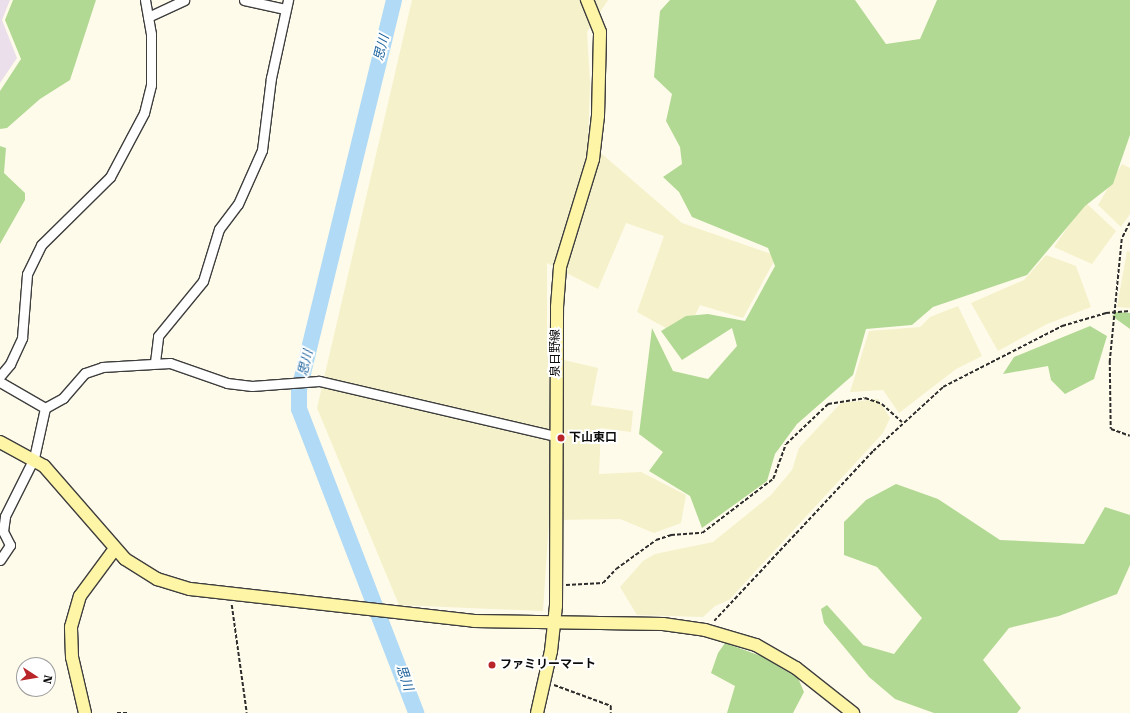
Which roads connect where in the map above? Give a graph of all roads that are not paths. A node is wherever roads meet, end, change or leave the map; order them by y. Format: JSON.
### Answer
{"nodes":[{"id":1,"x":145,"y":0,"type":"edge"},
{"id":2,"x":184,"y":0,"type":"edge"},
{"id":3,"x":244,"y":0,"type":"edge"},
{"id":4,"x":588,"y":0,"type":"edge"},
{"id":5,"x":287,"y":5,"type":"edge"},
{"id":6,"x":148,"y":17,"type":"junction"},
{"id":7,"x":155,"y":362,"type":"junction"},
{"id":8,"x":0,"y":376,"type":"edge"},
{"id":9,"x":0,"y":382,"type":"edge"},
{"id":10,"x":45,"y":408,"type":"junction"},
{"id":11,"x":556,"y":436,"type":"junction"},
{"id":12,"x":0,"y":442,"type":"edge"},
{"id":13,"x":34,"y":458,"type":"junction"},
{"id":14,"x":114,"y":550,"type":"junction"},
{"id":15,"x":0,"y":560,"type":"edge"},
{"id":16,"x":554,"y":623,"type":"junction"},
{"id":17,"x":85,"y":713,"type":"edge"},
{"id":18,"x":537,"y":713,"type":"edge"},
{"id":19,"x":853,"y":713,"type":"edge"}],
"edges":[{"from":1,"to":6,"type":"street"},
{"from":2,"to":6,"type":"street"},
{"from":3,"to":5,"type":"street"},
{"from":4,"to":11,"type":"street","name":"泉日野線"},
{"from":5,"to":7,"type":"street"},
{"from":6,"to":8,"type":"street"},
{"from":7,"to":10,"type":"street"},
{"from":7,"to":11,"type":"street"},
{"from":9,"to":10,"type":"street"},
{"from":10,"to":13,"type":"street"},
{"from":11,"to":16,"type":"street","name":"泉日野線"},
{"from":12,"to":13,"type":"street"},
{"from":13,"to":14,"type":"street"},
{"from":13,"to":15,"type":"street"},
{"from":14,"to":16,"type":"street"},
{"from":14,"to":17,"type":"street"},
{"from":16,"to":18,"type":"street","name":"泉日野線"},
{"from":16,"to":19,"type":"street"}]}
